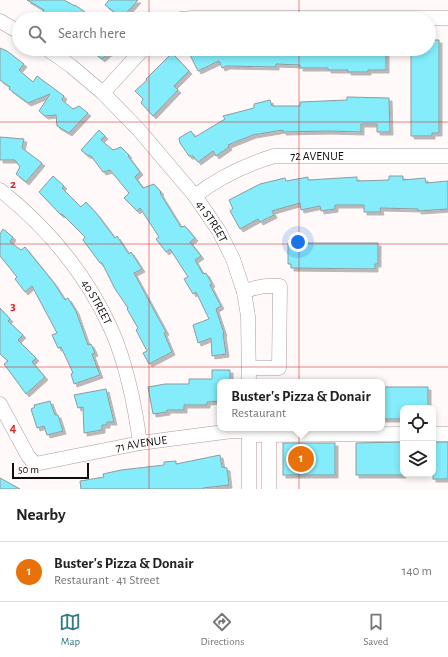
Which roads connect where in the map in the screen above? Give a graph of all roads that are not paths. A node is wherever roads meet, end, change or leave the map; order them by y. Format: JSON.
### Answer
{"nodes":[{"id":1,"x":436,"y":18,"type":"edge"},
{"id":2,"x":448,"y":18,"type":"edge"},
{"id":3,"x":0,"y":21,"type":"edge"},
{"id":4,"x":12,"y":28,"type":"edge"},
{"id":5,"x":56,"y":56,"type":"edge"},
{"id":6,"x":137,"y":56,"type":"edge"},
{"id":7,"x":103,"y":93,"type":"junction"},
{"id":8,"x":448,"y":156,"type":"edge"},
{"id":9,"x":0,"y":190,"type":"edge"},
{"id":10,"x":195,"y":196,"type":"junction"},
{"id":11,"x":244,"y":292,"type":"junction"},
{"id":12,"x":249,"y":368,"type":"junction"},
{"id":13,"x":249,"y":379,"type":"edge"},
{"id":14,"x":0,"y":404,"type":"edge"},
{"id":15,"x":249,"y":431,"type":"edge"},
{"id":16,"x":400,"y":434,"type":"edge"},
{"id":17,"x":436,"y":434,"type":"edge"},
{"id":18,"x":448,"y":434,"type":"edge"},
{"id":19,"x":269,"y":440,"type":"dead end"},
{"id":20,"x":140,"y":443,"type":"junction"},
{"id":21,"x":249,"y":489,"type":"edge"},
{"id":22,"x":270,"y":489,"type":"edge"}],
"edges":[{"from":1,"to":2,"type":"street"},
{"from":3,"to":4,"type":"street"},
{"from":5,"to":7,"type":"street","name":"41 STREET"},
{"from":6,"to":7,"type":"street"},
{"from":7,"to":10,"type":"street","name":"41 STREET"},
{"from":8,"to":10,"type":"street","name":"72 AVENUE"},
{"from":9,"to":20,"type":"street","name":"40 STREET"},
{"from":10,"to":11,"type":"street","name":"41 STREET"},
{"from":11,"to":12,"type":"street","name":"41 STREET"},
{"from":11,"to":12,"type":"street"},
{"from":12,"to":13,"type":"street","name":"41 STREET"},
{"from":14,"to":20,"type":"street","name":"71 AVENUE"},
{"from":15,"to":16,"type":"street","name":"71 AVENUE"},
{"from":15,"to":20,"type":"street","name":"71 AVENUE"},
{"from":15,"to":21,"type":"street"},
{"from":17,"to":18,"type":"street"},
{"from":19,"to":22,"type":"street"}]}
